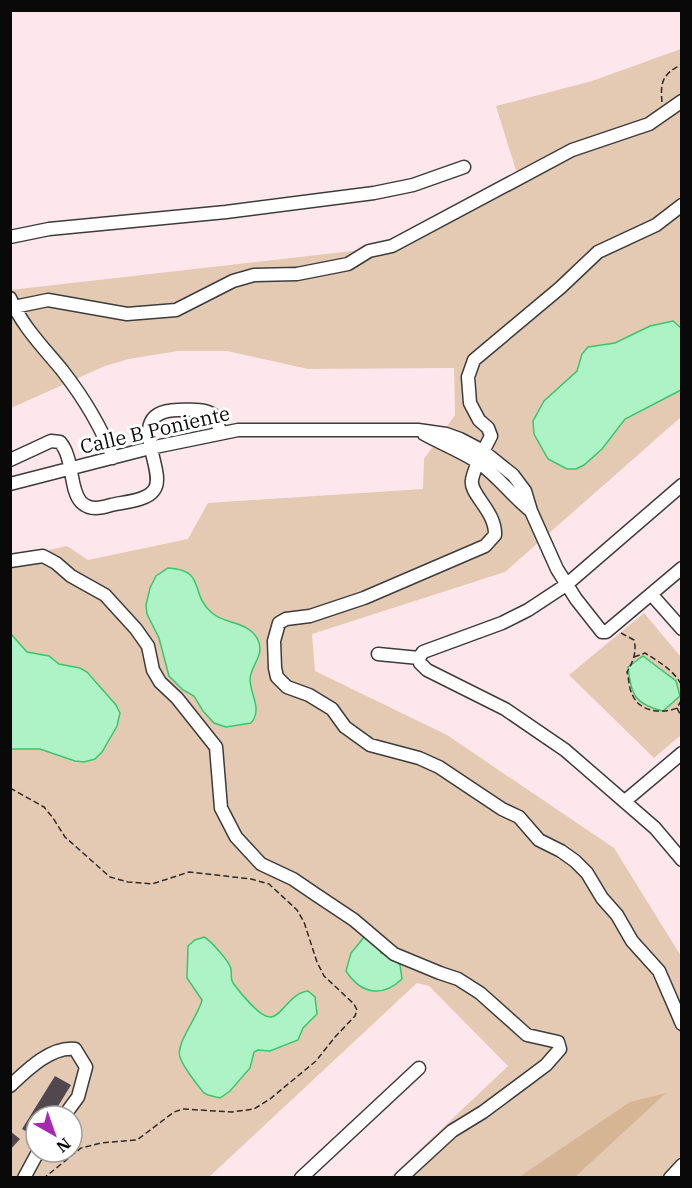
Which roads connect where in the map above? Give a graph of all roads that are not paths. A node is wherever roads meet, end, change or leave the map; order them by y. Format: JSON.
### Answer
{"nodes":[{"id":1,"x":681,"y":101,"type":"edge"},
{"id":2,"x":464,"y":167,"type":"dead end"},
{"id":3,"x":681,"y":205,"type":"edge"},
{"id":4,"x":10,"y":237,"type":"edge"},
{"id":5,"x":12,"y":302,"type":"edge"},
{"id":6,"x":221,"y":433,"type":"junction"},
{"id":7,"x":150,"y":448,"type":"junction"},
{"id":8,"x":481,"y":457,"type":"junction"},
{"id":9,"x":112,"y":458,"type":"junction"},
{"id":10,"x":10,"y":460,"type":"edge"},
{"id":11,"x":71,"y":469,"type":"junction"},
{"id":12,"x":10,"y":484,"type":"edge"},
{"id":13,"x":681,"y":485,"type":"edge"},
{"id":14,"x":10,"y":561,"type":"edge"},
{"id":15,"x":681,"y":568,"type":"edge"},
{"id":16,"x":566,"y":585,"type":"junction"},
{"id":17,"x":651,"y":594,"type":"junction"},
{"id":18,"x":681,"y":629,"type":"edge"},
{"id":19,"x":378,"y":654,"type":"dead end"},
{"id":20,"x":419,"y":658,"type":"junction"},
{"id":21,"x":681,"y":753,"type":"edge"},
{"id":22,"x":625,"y":801,"type":"junction"},
{"id":23,"x":681,"y":861,"type":"edge"},
{"id":24,"x":681,"y":1024,"type":"edge"},
{"id":25,"x":418,"y":1068,"type":"dead end"},
{"id":26,"x":10,"y":1086,"type":"edge"},
{"id":27,"x":73,"y":1104,"type":"edge"},
{"id":28,"x":32,"y":1164,"type":"edge"},
{"id":29,"x":681,"y":1165,"type":"edge"},
{"id":30,"x":24,"y":1178,"type":"edge"},
{"id":31,"x":301,"y":1178,"type":"edge"},
{"id":32,"x":401,"y":1178,"type":"edge"},
{"id":33,"x":670,"y":1178,"type":"edge"}],
"edges":[{"from":1,"to":5,"type":"street"},
{"from":2,"to":4,"type":"street"},
{"from":3,"to":8,"type":"street"},
{"from":5,"to":9,"type":"street"},
{"from":6,"to":7,"type":"street","name":"Calle B Poniente"},
{"from":6,"to":7,"type":"street"},
{"from":6,"to":8,"type":"street","name":"Calle B Poniente"},
{"from":7,"to":9,"type":"street","name":"Calle B Poniente"},
{"from":7,"to":11,"type":"street"},
{"from":8,"to":16,"type":"street","name":"Calle B Poniente"},
{"from":8,"to":24,"type":"street"},
{"from":9,"to":11,"type":"street","name":"Calle B Poniente"},
{"from":10,"to":11,"type":"street"},
{"from":11,"to":12,"type":"street","name":"Calle B Poniente"},
{"from":13,"to":16,"type":"street"},
{"from":14,"to":32,"type":"street"},
{"from":15,"to":17,"type":"street"},
{"from":16,"to":17,"type":"street","name":"Calle B Poniente"},
{"from":16,"to":20,"type":"street"},
{"from":17,"to":18,"type":"street"},
{"from":19,"to":20,"type":"street"},
{"from":20,"to":22,"type":"street"},
{"from":21,"to":22,"type":"street"},
{"from":22,"to":23,"type":"street"},
{"from":25,"to":31,"type":"street"},
{"from":26,"to":27,"type":"street"},
{"from":28,"to":30,"type":"street"},
{"from":29,"to":33,"type":"street"}]}
